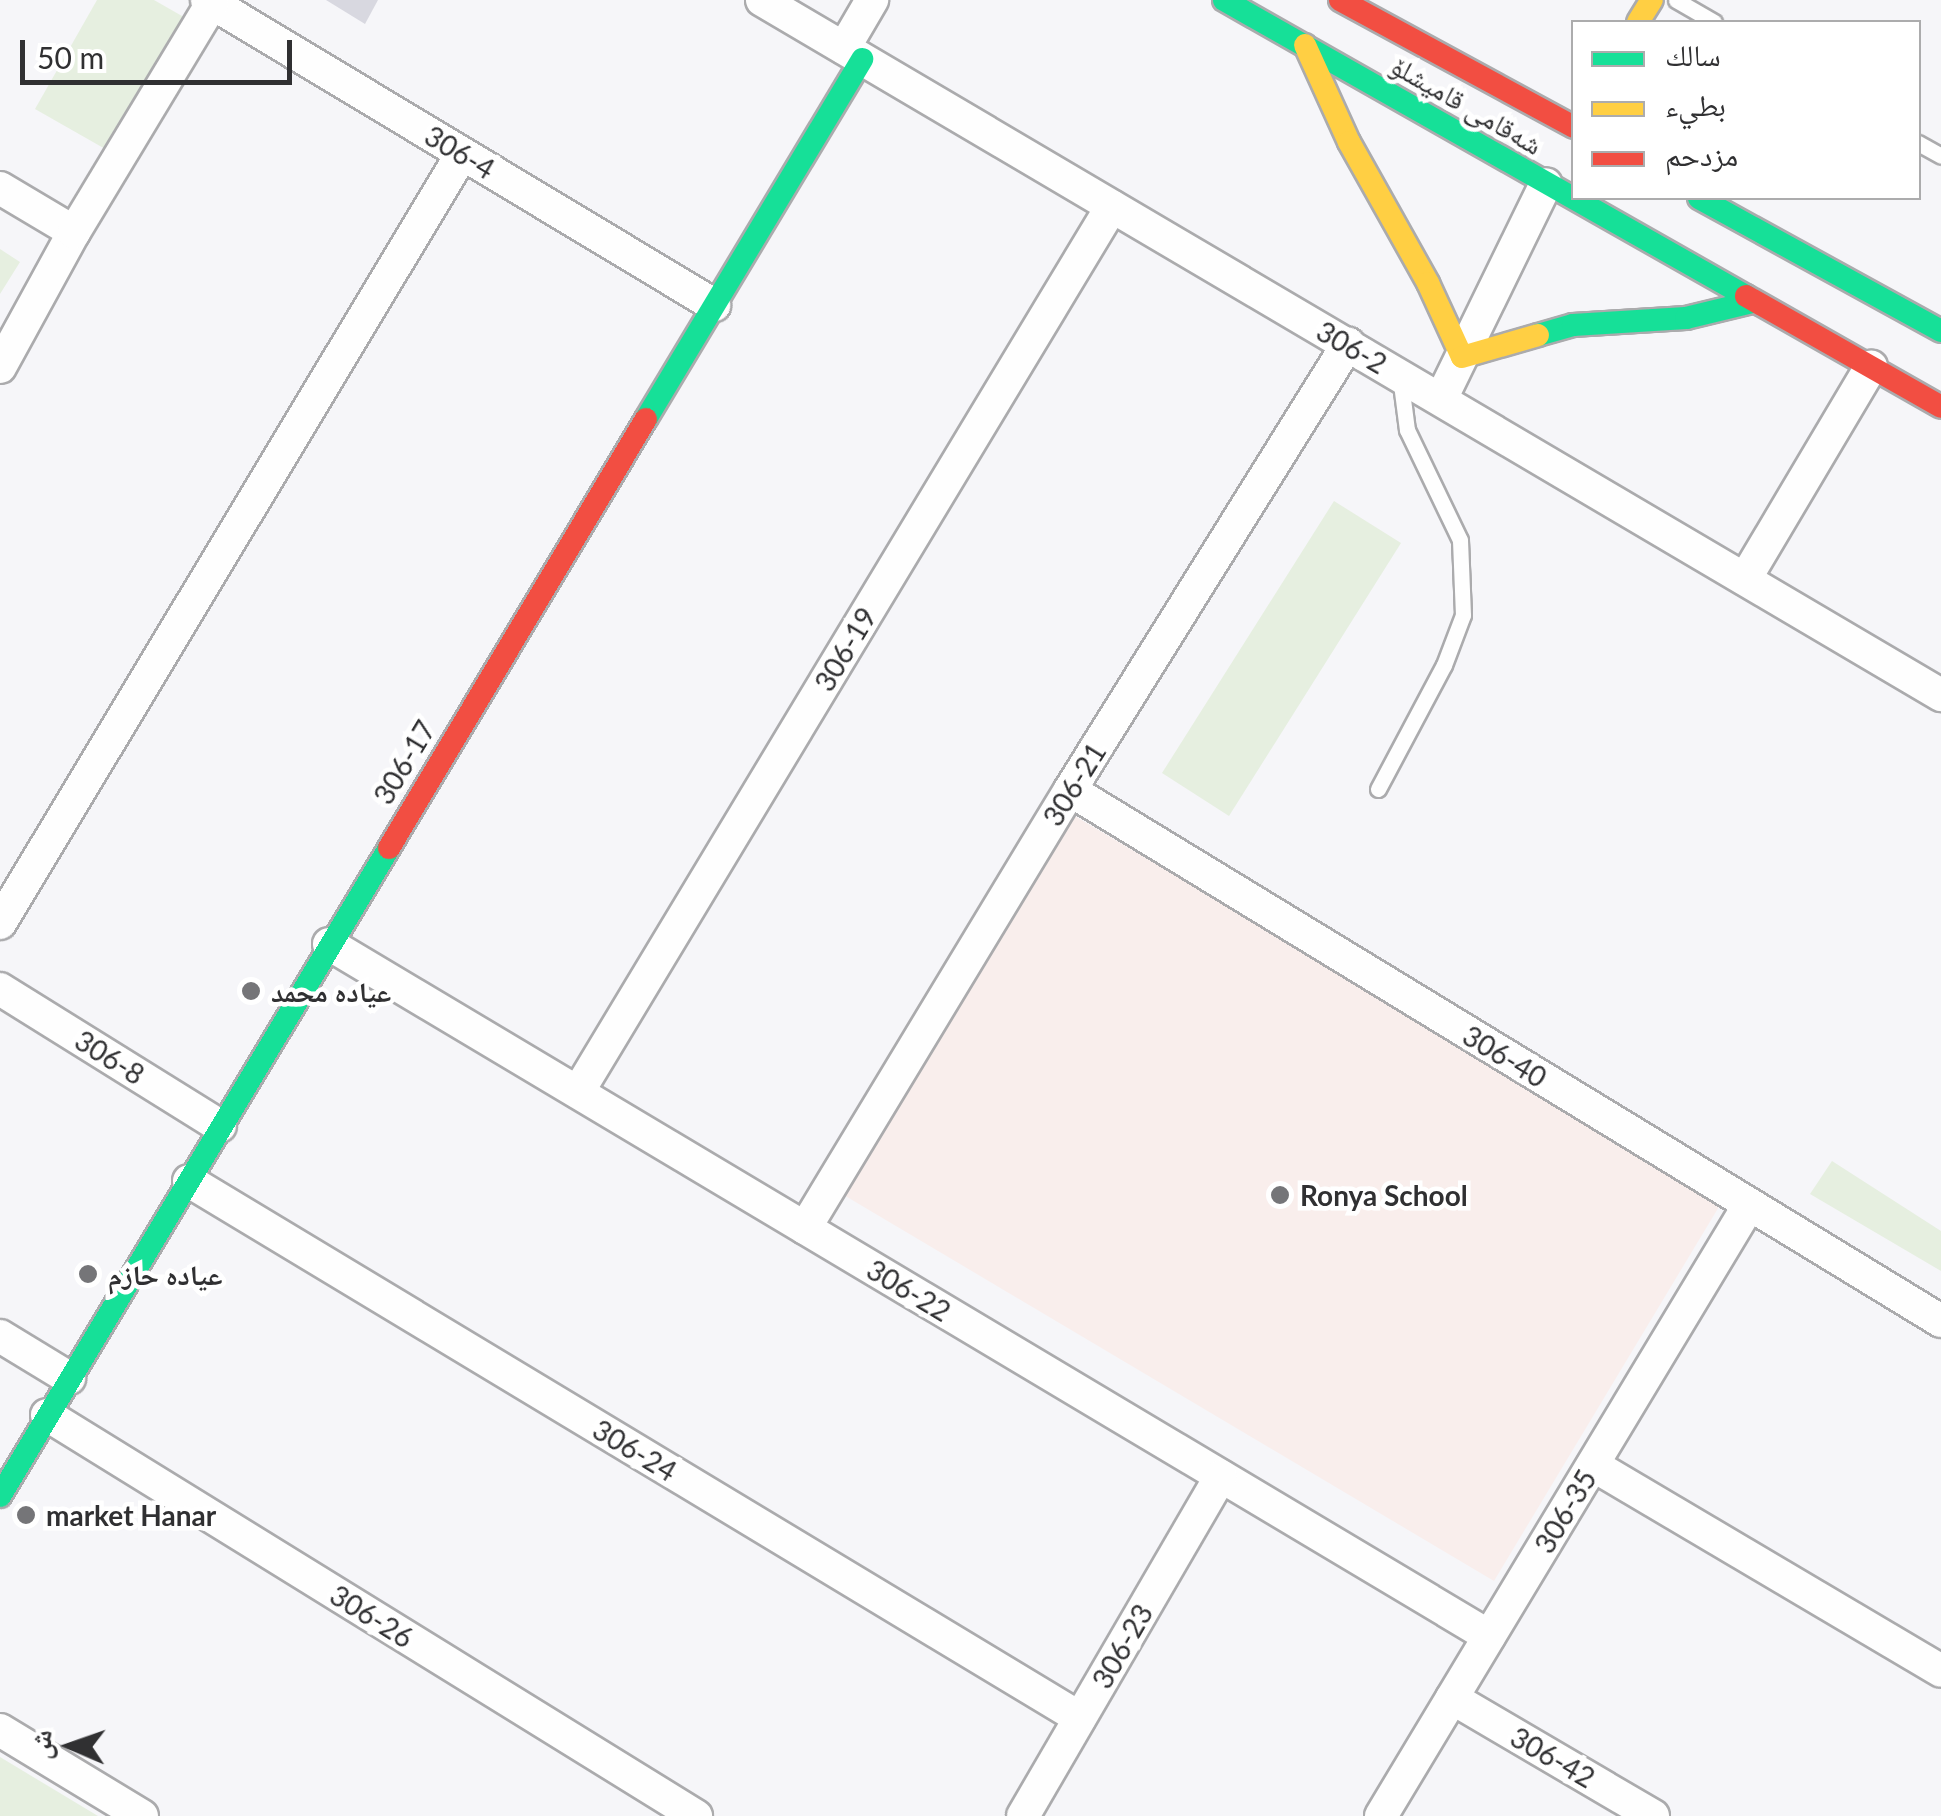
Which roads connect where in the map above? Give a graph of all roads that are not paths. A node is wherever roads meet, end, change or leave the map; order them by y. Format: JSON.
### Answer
{"nodes":[{"id":1,"x":762,"y":0,"type":"edge"},
{"id":2,"x":872,"y":0,"type":"edge"},
{"id":3,"x":1224,"y":0,"type":"edge"},
{"id":4,"x":1340,"y":0,"type":"edge"},
{"id":5,"x":1676,"y":0,"type":"edge"},
{"id":6,"x":209,"y":2,"type":"edge"},
{"id":7,"x":1711,"y":20,"type":"edge"},
{"id":8,"x":1306,"y":45,"type":"junction"},
{"id":9,"x":853,"y":53,"type":"junction"},
{"id":10,"x":1562,"y":153,"type":"edge"},
{"id":11,"x":462,"y":154,"type":"junction"},
{"id":12,"x":0,"y":188,"type":"edge"},
{"id":13,"x":1622,"y":200,"type":"edge"},
{"id":14,"x":1704,"y":200,"type":"edge"},
{"id":15,"x":1739,"y":200,"type":"edge"},
{"id":16,"x":1112,"y":206,"type":"junction"},
{"id":17,"x":74,"y":232,"type":"junction"},
{"id":18,"x":1786,"y":246,"type":"junction"},
{"id":19,"x":1752,"y":302,"type":"junction"},
{"id":20,"x":714,"y":306,"type":"junction"},
{"id":21,"x":1941,"y":331,"type":"edge"},
{"id":22,"x":1348,"y":344,"type":"junction"},
{"id":23,"x":1462,"y":356,"type":"junction"},
{"id":24,"x":0,"y":367,"type":"edge"},
{"id":25,"x":1872,"y":367,"type":"junction"},
{"id":26,"x":1400,"y":374,"type":"junction"},
{"id":27,"x":1441,"y":399,"type":"junction"},
{"id":28,"x":1941,"y":406,"type":"edge"},
{"id":29,"x":1745,"y":579,"type":"junction"},
{"id":30,"x":1941,"y":695,"type":"edge"},
{"id":31,"x":1378,"y":789,"type":"dead end"},
{"id":32,"x":1070,"y":790,"type":"junction"},
{"id":33,"x":0,"y":922,"type":"edge"},
{"id":34,"x":329,"y":944,"type":"junction"},
{"id":35,"x":0,"y":990,"type":"edge"},
{"id":36,"x":578,"y":1092,"type":"junction"},
{"id":37,"x":220,"y":1126,"type":"junction"},
{"id":38,"x":189,"y":1182,"type":"junction"},
{"id":39,"x":1749,"y":1205,"type":"junction"},
{"id":40,"x":805,"y":1228,"type":"junction"},
{"id":41,"x":1941,"y":1322,"type":"edge"},
{"id":42,"x":0,"y":1336,"type":"edge"},
{"id":43,"x":69,"y":1378,"type":"junction"},
{"id":44,"x":47,"y":1415,"type":"junction"},
{"id":45,"x":1593,"y":1464,"type":"junction"},
{"id":46,"x":1222,"y":1476,"type":"junction"},
{"id":47,"x":0,"y":1496,"type":"edge"},
{"id":48,"x":1489,"y":1636,"type":"junction"},
{"id":49,"x":1941,"y":1671,"type":"edge"},
{"id":50,"x":1452,"y":1698,"type":"junction"},
{"id":51,"x":1080,"y":1718,"type":"junction"},
{"id":52,"x":0,"y":1730,"type":"edge"},
{"id":53,"x":142,"y":1816,"type":"edge"},
{"id":54,"x":696,"y":1816,"type":"edge"},
{"id":55,"x":1023,"y":1816,"type":"edge"},
{"id":56,"x":1381,"y":1816,"type":"edge"},
{"id":57,"x":1653,"y":1816,"type":"edge"}],
"edges":[{"from":1,"to":9,"type":"street","name":"306-2"},
{"from":2,"to":9,"type":"street"},
{"from":3,"to":8,"type":"street","name":"شەقامی قامیشلۆ"},
{"from":4,"to":10,"type":"street","name":"شەقامی قامیشلۆ"},
{"from":5,"to":7,"type":"lane"},
{"from":6,"to":11,"type":"street","name":"306-4"},
{"from":6,"to":17,"type":"street"},
{"from":8,"to":10,"type":"street","name":"شەقامی قامیشلۆ"},
{"from":8,"to":23,"type":"street"},
{"from":9,"to":16,"type":"street","name":"306-2"},
{"from":9,"to":20,"type":"street","name":"306-17"},
{"from":10,"to":23,"type":"street"},
{"from":11,"to":20,"type":"street","name":"306-4"},
{"from":11,"to":33,"type":"street"},
{"from":12,"to":17,"type":"street"},
{"from":13,"to":19,"type":"street","name":"شەقامی قامیشلۆ"},
{"from":14,"to":18,"type":"street"},
{"from":15,"to":18,"type":"street"},
{"from":16,"to":22,"type":"street","name":"306-2"},
{"from":16,"to":36,"type":"street","name":"306-19"},
{"from":17,"to":24,"type":"street"},
{"from":18,"to":21,"type":"street"},
{"from":19,"to":23,"type":"street"},
{"from":19,"to":25,"type":"street","name":"شەقامی قامیشلۆ"},
{"from":20,"to":34,"type":"street","name":"306-17"},
{"from":22,"to":26,"type":"street","name":"306-2"},
{"from":22,"to":32,"type":"street","name":"306-21"},
{"from":23,"to":27,"type":"street"},
{"from":25,"to":28,"type":"street","name":"شەقامی قامیشلۆ"},
{"from":25,"to":29,"type":"street"},
{"from":26,"to":27,"type":"street","name":"306-2"},
{"from":26,"to":31,"type":"lane"},
{"from":27,"to":29,"type":"street","name":"306-2"},
{"from":29,"to":30,"type":"street","name":"306-2"},
{"from":32,"to":39,"type":"street","name":"306-40"},
{"from":32,"to":40,"type":"street","name":"306-21"},
{"from":34,"to":36,"type":"street","name":"306-22"},
{"from":34,"to":37,"type":"street","name":"306-17"},
{"from":35,"to":37,"type":"street","name":"306-8"},
{"from":36,"to":40,"type":"street","name":"306-22"},
{"from":37,"to":38,"type":"street","name":"306-17"},
{"from":38,"to":43,"type":"street","name":"306-17"},
{"from":38,"to":51,"type":"street","name":"306-24"},
{"from":39,"to":41,"type":"street","name":"306-40"},
{"from":39,"to":45,"type":"street","name":"306-35"},
{"from":40,"to":46,"type":"street","name":"306-22"},
{"from":42,"to":43,"type":"street"},
{"from":43,"to":44,"type":"street","name":"306-17"},
{"from":44,"to":47,"type":"street","name":"306-17"},
{"from":44,"to":54,"type":"street","name":"306-26"},
{"from":45,"to":48,"type":"street","name":"306-35"},
{"from":45,"to":49,"type":"street"},
{"from":46,"to":48,"type":"street","name":"306-22"},
{"from":46,"to":51,"type":"street","name":"306-23"},
{"from":48,"to":50,"type":"street","name":"306-35"},
{"from":50,"to":56,"type":"street","name":"306-35"},
{"from":50,"to":57,"type":"street","name":"306-42"},
{"from":51,"to":55,"type":"street","name":"306-23"},
{"from":52,"to":53,"type":"street"}]}
